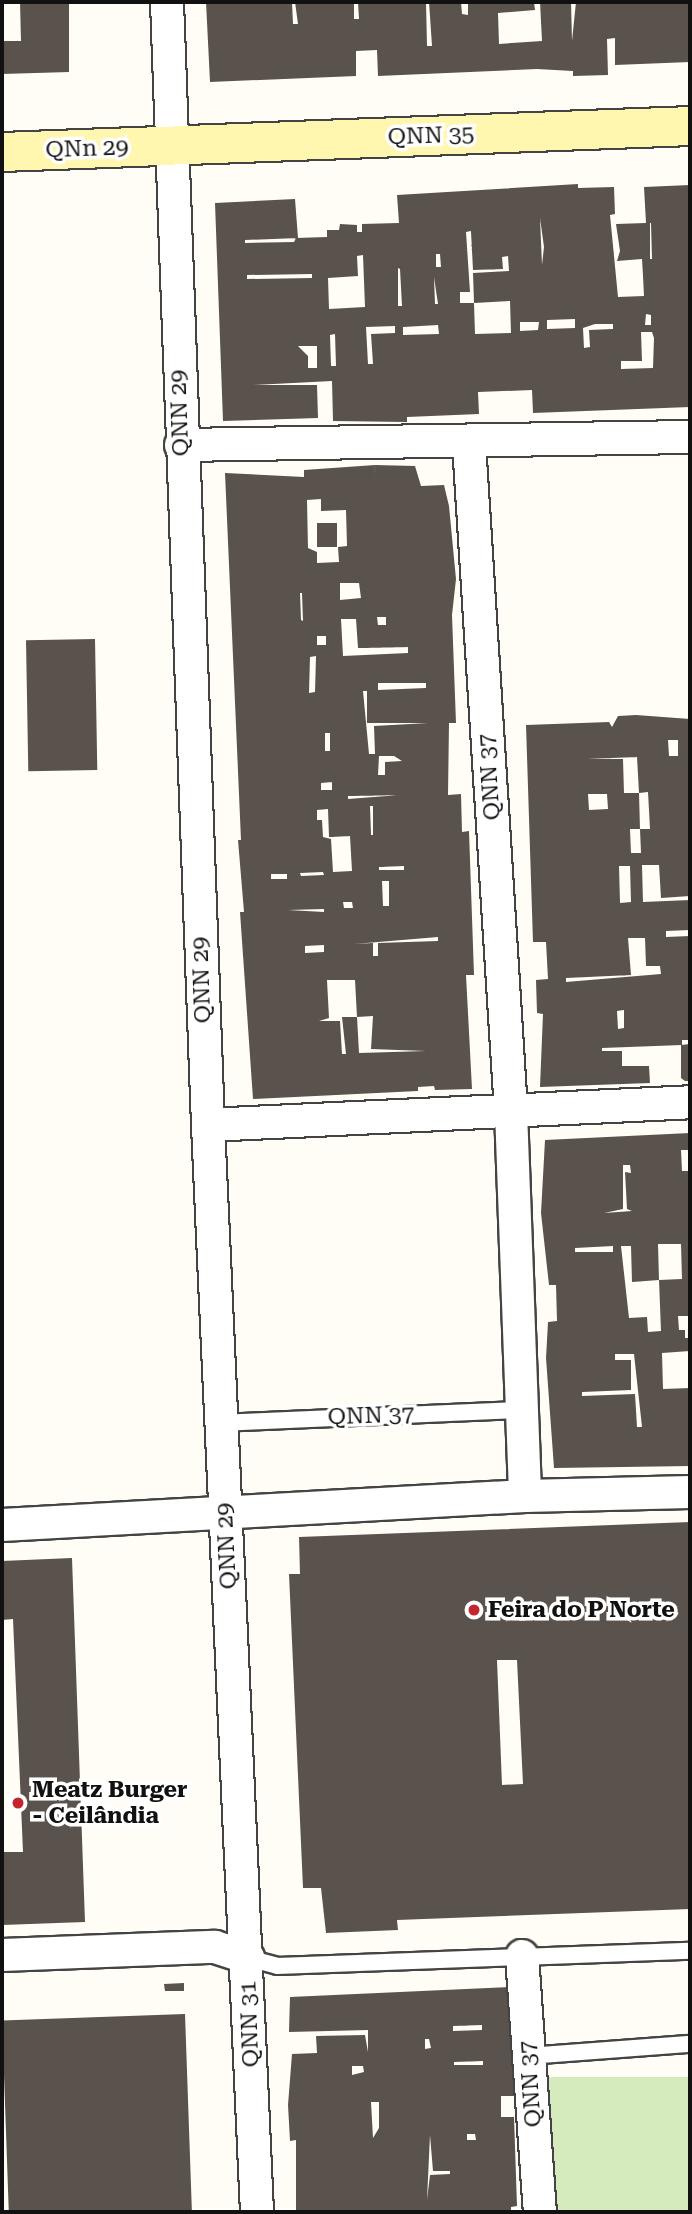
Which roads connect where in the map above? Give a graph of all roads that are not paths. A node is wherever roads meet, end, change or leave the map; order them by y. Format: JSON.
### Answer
{"nodes":[{"id":1,"x":167,"y":2,"type":"edge"},
{"id":2,"x":690,"y":126,"type":"edge"},
{"id":3,"x":172,"y":146,"type":"junction"},
{"id":4,"x":2,"y":152,"type":"edge"},
{"id":5,"x":690,"y":437,"type":"edge"},
{"id":6,"x":469,"y":443,"type":"junction"},
{"id":7,"x":181,"y":445,"type":"junction"},
{"id":8,"x":690,"y":1102,"type":"edge"},
{"id":9,"x":511,"y":1111,"type":"junction"},
{"id":10,"x":208,"y":1125,"type":"junction"},
{"id":11,"x":522,"y":1410,"type":"junction"},
{"id":12,"x":221,"y":1423,"type":"junction"},
{"id":13,"x":690,"y":1492,"type":"edge"},
{"id":14,"x":525,"y":1496,"type":"junction"},
{"id":15,"x":226,"y":1512,"type":"junction"},
{"id":16,"x":2,"y":1525,"type":"edge"},
{"id":17,"x":690,"y":1951,"type":"edge"},
{"id":18,"x":2,"y":1955,"type":"edge"},
{"id":19,"x":522,"y":1956,"type":"junction"},
{"id":20,"x":248,"y":1958,"type":"junction"},
{"id":21,"x":690,"y":2044,"type":"edge"},
{"id":22,"x":529,"y":2056,"type":"junction"},
{"id":23,"x":257,"y":2212,"type":"edge"},
{"id":24,"x":540,"y":2212,"type":"edge"}],
"edges":[{"from":1,"to":3,"type":"street","name":"QNN 29"},
{"from":2,"to":3,"type":"street","name":"QNN 35"},
{"from":3,"to":4,"type":"street","name":"QNn 29"},
{"from":3,"to":7,"type":"street","name":"QNN 29"},
{"from":5,"to":6,"type":"street"},
{"from":6,"to":7,"type":"street"},
{"from":6,"to":9,"type":"street","name":"QNN 37"},
{"from":7,"to":10,"type":"street","name":"QNN 29"},
{"from":8,"to":9,"type":"street"},
{"from":9,"to":10,"type":"street"},
{"from":9,"to":11,"type":"street","name":"QNN 37"},
{"from":10,"to":12,"type":"street","name":"QNN 29"},
{"from":11,"to":12,"type":"lane","name":"QNN 37"},
{"from":11,"to":14,"type":"street","name":"QNN 37"},
{"from":12,"to":15,"type":"street","name":"QNN 29"},
{"from":13,"to":14,"type":"street"},
{"from":14,"to":15,"type":"street"},
{"from":15,"to":16,"type":"street"},
{"from":15,"to":20,"type":"street","name":"QNN 29"},
{"from":17,"to":19,"type":"lane"},
{"from":18,"to":20,"type":"street","name":"QNN 31"},
{"from":19,"to":20,"type":"lane"},
{"from":19,"to":22,"type":"street","name":"QNN 37"},
{"from":20,"to":23,"type":"street","name":"QNN 31"},
{"from":21,"to":22,"type":"lane"},
{"from":22,"to":24,"type":"street","name":"QNN 37"}]}
